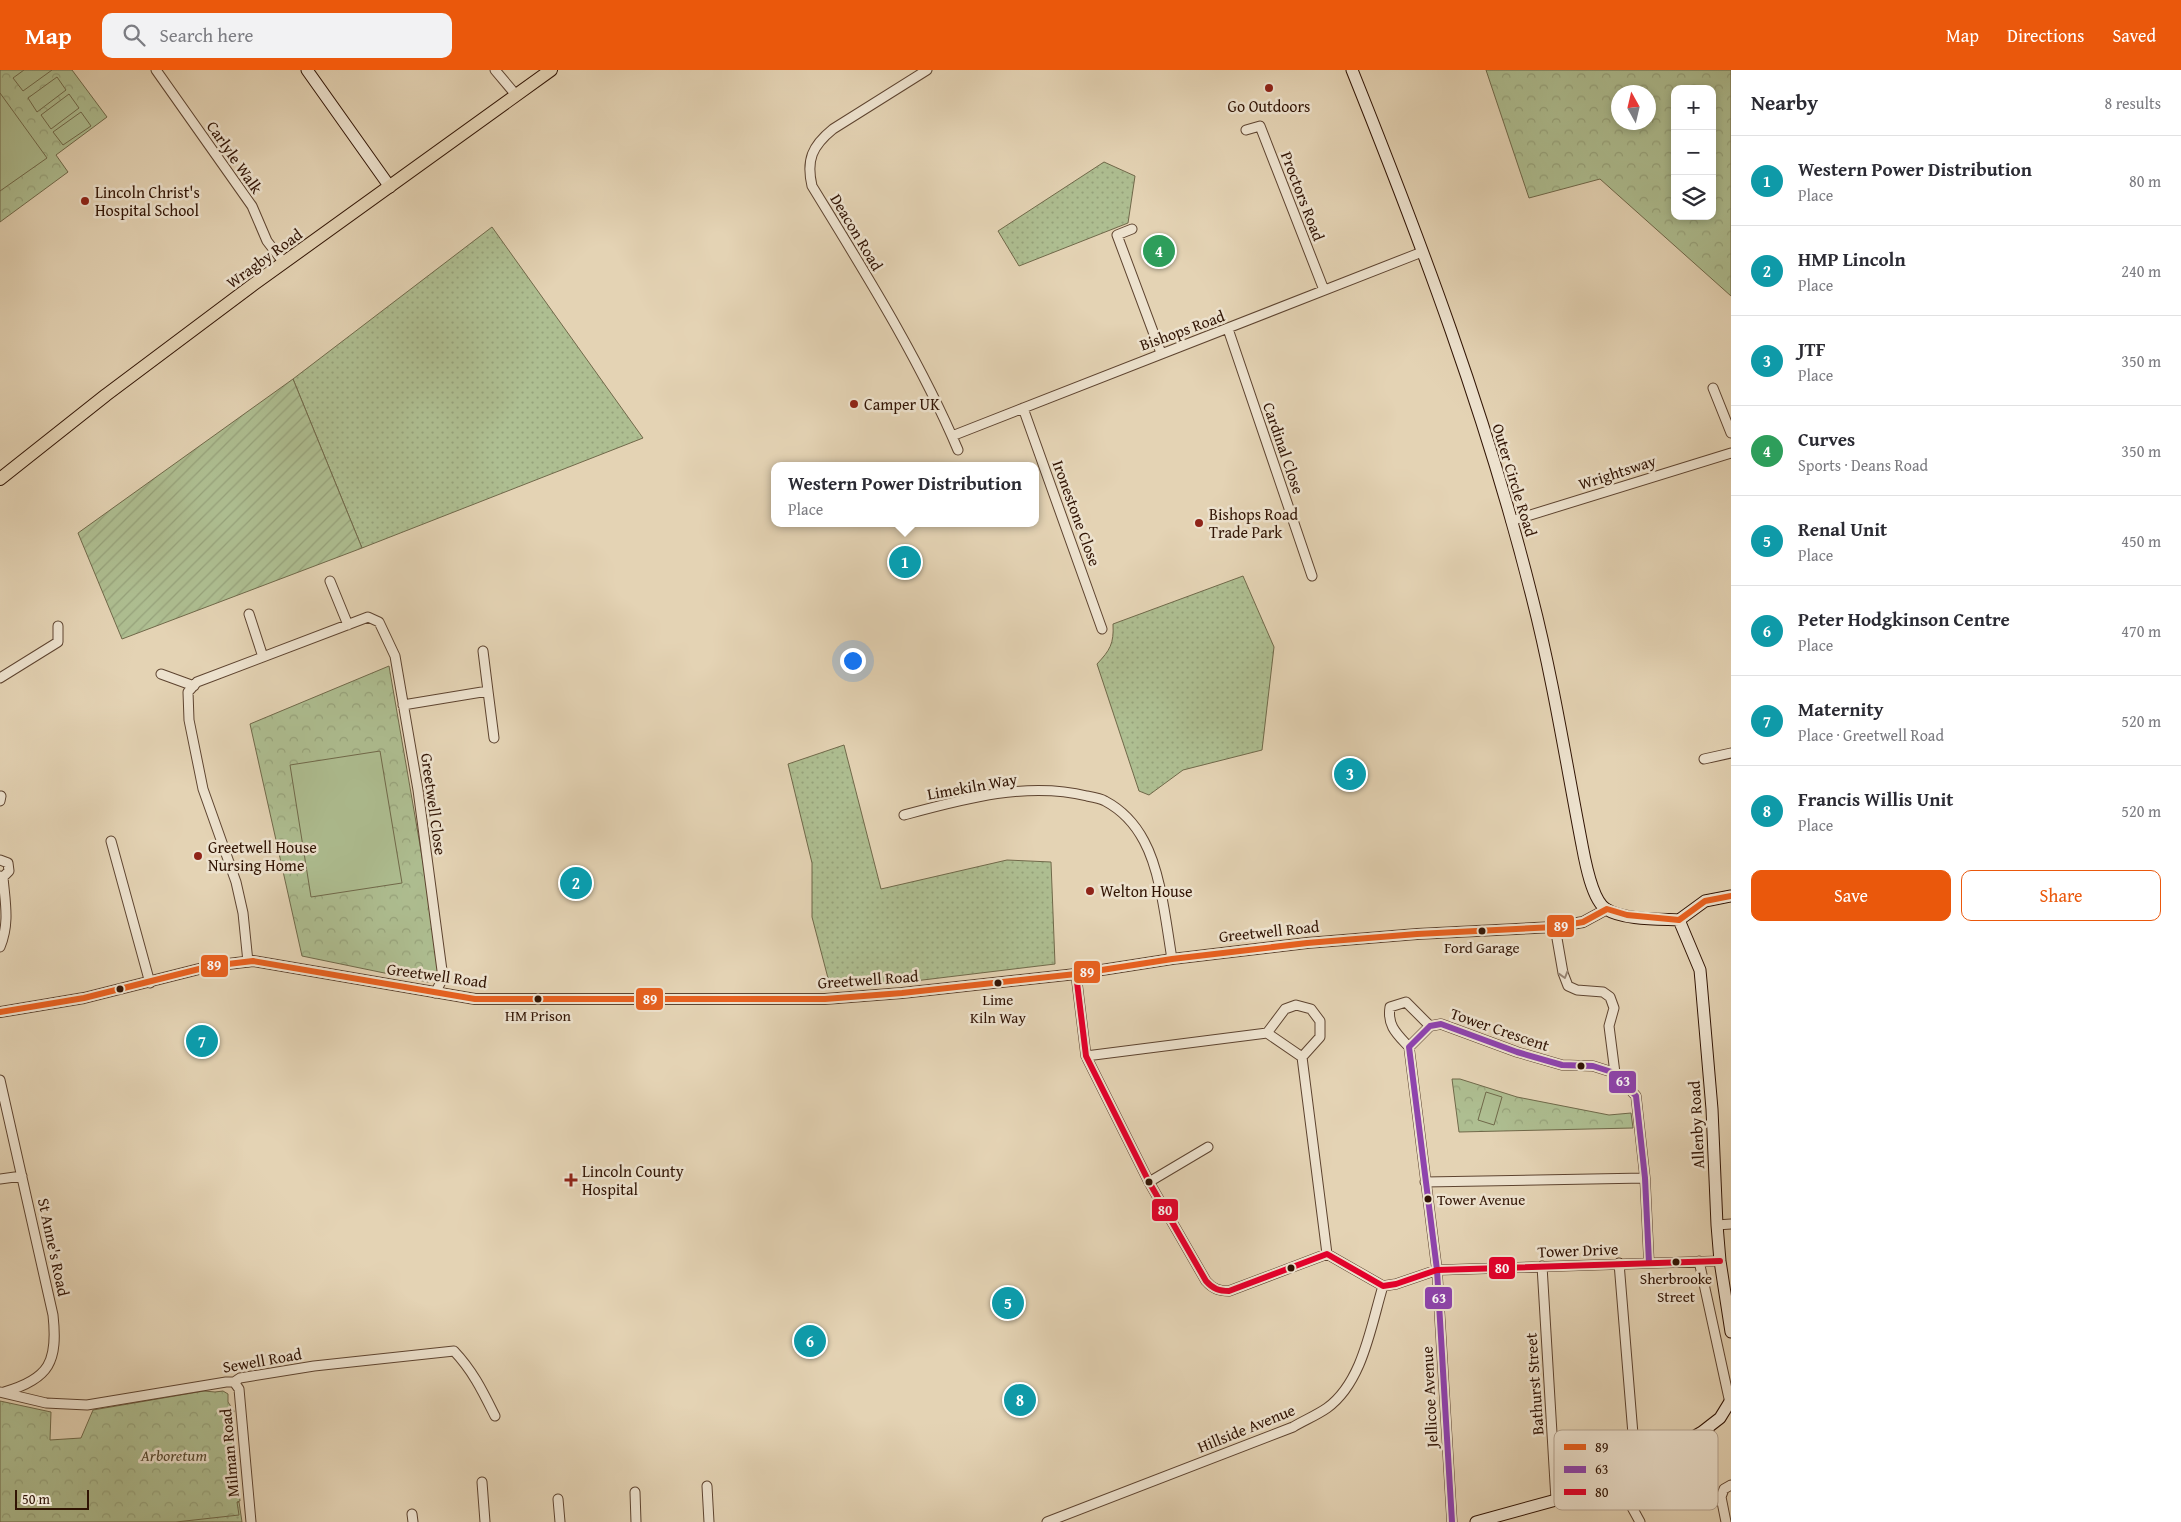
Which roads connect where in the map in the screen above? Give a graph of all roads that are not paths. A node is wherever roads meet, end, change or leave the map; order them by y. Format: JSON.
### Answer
{"nodes":[{"id":1,"x":156,"y":70,"type":"edge"},
{"id":2,"x":307,"y":70,"type":"edge"},
{"id":3,"x":495,"y":70,"type":"edge"},
{"id":4,"x":551,"y":70,"type":"edge"},
{"id":5,"x":927,"y":70,"type":"edge"},
{"id":6,"x":1352,"y":70,"type":"edge"},
{"id":7,"x":516,"y":95,"type":"junction"},
{"id":8,"x":1246,"y":130,"type":"dead end"},
{"id":9,"x":390,"y":187,"type":"junction"},
{"id":10,"x":1132,"y":229,"type":"dead end"},
{"id":11,"x":1422,"y":252,"type":"junction"},
{"id":12,"x":284,"y":263,"type":"junction"},
{"id":13,"x":1324,"y":290,"type":"junction"},
{"id":14,"x":1228,"y":329,"type":"junction"},
{"id":15,"x":1161,"y":353,"type":"junction"},
{"id":16,"x":1713,"y":388,"type":"dead end"},
{"id":17,"x":1022,"y":408,"type":"junction"},
{"id":18,"x":1731,"y":433,"type":"edge"},
{"id":19,"x":952,"y":436,"type":"junction"},
{"id":20,"x":958,"y":450,"type":"dead end"},
{"id":21,"x":1731,"y":453,"type":"edge"},
{"id":22,"x":0,"y":479,"type":"edge"},
{"id":23,"x":1511,"y":521,"type":"junction"},
{"id":24,"x":1312,"y":576,"type":"dead end"},
{"id":25,"x":330,"y":581,"type":"dead end"},
{"id":26,"x":248,"y":614,"type":"dead end"},
{"id":27,"x":348,"y":625,"type":"junction"},
{"id":28,"x":58,"y":626,"type":"dead end"},
{"id":29,"x":1102,"y":629,"type":"dead end"},
{"id":30,"x":483,"y":651,"type":"dead end"},
{"id":31,"x":263,"y":657,"type":"junction"},
{"id":32,"x":160,"y":674,"type":"dead end"},
{"id":33,"x":0,"y":678,"type":"edge"},
{"id":34,"x":191,"y":689,"type":"junction"},
{"id":35,"x":488,"y":691,"type":"junction"},
{"id":36,"x":403,"y":705,"type":"junction"},
{"id":37,"x":494,"y":738,"type":"dead end"},
{"id":38,"x":1731,"y":753,"type":"edge"},
{"id":39,"x":1704,"y":759,"type":"dead end"},
{"id":40,"x":904,"y":815,"type":"dead end"},
{"id":41,"x":111,"y":841,"type":"dead end"},
{"id":42,"x":0,"y":860,"type":"edge"},
{"id":43,"x":1,"y":876,"type":"edge"},
{"id":44,"x":1731,"y":896,"type":"edge"},
{"id":45,"x":1607,"y":909,"type":"junction"},
{"id":46,"x":1679,"y":920,"type":"junction"},
{"id":47,"x":1556,"y":927,"type":"junction"},
{"id":48,"x":0,"y":947,"type":"edge"},
{"id":49,"x":1172,"y":959,"type":"junction"},
{"id":50,"x":248,"y":962,"type":"junction"},
{"id":51,"x":1076,"y":974,"type":"junction"},
{"id":52,"x":150,"y":982,"type":"junction"},
{"id":53,"x":435,"y":993,"type":"junction"},
{"id":54,"x":0,"y":1012,"type":"edge"},
{"id":55,"x":1430,"y":1026,"type":"junction"},
{"id":56,"x":1267,"y":1032,"type":"junction"},
{"id":57,"x":1409,"y":1047,"type":"junction"},
{"id":58,"x":1086,"y":1056,"type":"junction"},
{"id":59,"x":1302,"y":1057,"type":"junction"},
{"id":60,"x":1615,"y":1073,"type":"junction"},
{"id":61,"x":0,"y":1080,"type":"edge"},
{"id":62,"x":1208,"y":1147,"type":"dead end"},
{"id":63,"x":22,"y":1176,"type":"junction"},
{"id":64,"x":1645,"y":1178,"type":"junction"},
{"id":65,"x":0,"y":1179,"type":"edge"},
{"id":66,"x":1149,"y":1182,"type":"junction"},
{"id":67,"x":1425,"y":1182,"type":"junction"},
{"id":68,"x":1731,"y":1224,"type":"edge"},
{"id":69,"x":1717,"y":1225,"type":"junction"},
{"id":70,"x":1327,"y":1254,"type":"junction"},
{"id":71,"x":1720,"y":1261,"type":"junction"},
{"id":72,"x":1699,"y":1262,"type":"junction"},
{"id":73,"x":1619,"y":1263,"type":"junction"},
{"id":74,"x":1649,"y":1263,"type":"junction"},
{"id":75,"x":1542,"y":1266,"type":"junction"},
{"id":76,"x":1437,"y":1270,"type":"junction"},
{"id":77,"x":1383,"y":1286,"type":"junction"},
{"id":78,"x":1731,"y":1332,"type":"edge"},
{"id":79,"x":234,"y":1382,"type":"junction"},
{"id":80,"x":1,"y":1392,"type":"edge"},
{"id":81,"x":1730,"y":1402,"type":"edge"},
{"id":82,"x":495,"y":1416,"type":"dead end"},
{"id":83,"x":1633,"y":1430,"type":"edge"},
{"id":84,"x":1703,"y":1430,"type":"edge"},
{"id":85,"x":1554,"y":1467,"type":"edge"},
{"id":86,"x":482,"y":1482,"type":"dead end"},
{"id":87,"x":1731,"y":1484,"type":"edge"},
{"id":88,"x":707,"y":1486,"type":"dead end"},
{"id":89,"x":635,"y":1492,"type":"dead end"},
{"id":90,"x":558,"y":1498,"type":"dead end"},
{"id":91,"x":1554,"y":1501,"type":"edge"},
{"id":92,"x":1633,"y":1510,"type":"edge"},
{"id":93,"x":251,"y":1522,"type":"edge"},
{"id":94,"x":485,"y":1522,"type":"edge"},
{"id":95,"x":560,"y":1522,"type":"edge"},
{"id":96,"x":636,"y":1522,"type":"edge"},
{"id":97,"x":709,"y":1522,"type":"edge"},
{"id":98,"x":1047,"y":1522,"type":"edge"},
{"id":99,"x":1452,"y":1522,"type":"edge"},
{"id":100,"x":1476,"y":1522,"type":"edge"},
{"id":101,"x":1640,"y":1522,"type":"edge"},
{"id":102,"x":1726,"y":1522,"type":"edge"}],
"edges":[{"from":1,"to":12,"type":"street","name":"Carlyle Walk"},
{"from":2,"to":9,"type":"main road"},
{"from":3,"to":7,"type":"street"},
{"from":4,"to":7,"type":"main road","name":"Wragby Road"},
{"from":5,"to":19,"type":"street","name":"Deacon Road"},
{"from":6,"to":11,"type":"main road","name":"Outer Circle Road"},
{"from":7,"to":9,"type":"main road","name":"Wragby Road"},
{"from":8,"to":13,"type":"street","name":"Proctors Road"},
{"from":9,"to":12,"type":"main road","name":"Wragby Road"},
{"from":10,"to":15,"type":"street"},
{"from":11,"to":13,"type":"street","name":"Bishops Road"},
{"from":11,"to":23,"type":"main road","name":"Outer Circle Road"},
{"from":12,"to":22,"type":"main road","name":"Wragby Road"},
{"from":13,"to":14,"type":"street","name":"Bishops Road"},
{"from":14,"to":15,"type":"street","name":"Bishops Road"},
{"from":14,"to":24,"type":"street","name":"Cardinal Close"},
{"from":15,"to":17,"type":"street","name":"Bishops Road"},
{"from":16,"to":18,"type":"street"},
{"from":17,"to":19,"type":"street","name":"Bishops Road"},
{"from":17,"to":29,"type":"street","name":"Ironestone Close"},
{"from":19,"to":20,"type":"street","name":"Deacon Road"},
{"from":21,"to":23,"type":"street","name":"Wrightsway"},
{"from":23,"to":45,"type":"main road","name":"Outer Circle Road"},
{"from":25,"to":27,"type":"street"},
{"from":26,"to":31,"type":"street"},
{"from":27,"to":31,"type":"street"},
{"from":27,"to":36,"type":"street","name":"Greetwell Close"},
{"from":28,"to":33,"type":"street"},
{"from":30,"to":35,"type":"street"},
{"from":31,"to":34,"type":"street"},
{"from":32,"to":34,"type":"street"},
{"from":34,"to":50,"type":"street"},
{"from":35,"to":36,"type":"street"},
{"from":35,"to":37,"type":"street"},
{"from":36,"to":53,"type":"street","name":"Greetwell Close"},
{"from":38,"to":39,"type":"street"},
{"from":40,"to":49,"type":"street","name":"Limekiln Way"},
{"from":41,"to":52,"type":"street"},
{"from":42,"to":43,"type":"street"},
{"from":43,"to":48,"type":"street"},
{"from":44,"to":46,"type":"main road"},
{"from":45,"to":46,"type":"main road"},
{"from":45,"to":47,"type":"street","name":"Greetwell Road"},
{"from":46,"to":69,"type":"main road","name":"Allenby Road"},
{"from":47,"to":49,"type":"street","name":"Greetwell Road"},
{"from":47,"to":60,"type":"street","one_way":true},
{"from":49,"to":51,"type":"street","name":"Greetwell Road"},
{"from":50,"to":52,"type":"street","name":"Greetwell Road"},
{"from":50,"to":53,"type":"street","name":"Greetwell Road"},
{"from":51,"to":53,"type":"street","name":"Greetwell Road"},
{"from":51,"to":58,"type":"street"},
{"from":52,"to":54,"type":"street","name":"Greetwell Road"},
{"from":55,"to":57,"type":"street","name":"Tower Crescent"},
{"from":55,"to":57,"type":"street"},
{"from":55,"to":60,"type":"street","name":"Tower Crescent"},
{"from":56,"to":58,"type":"street"},
{"from":56,"to":59,"type":"street"},
{"from":56,"to":59,"type":"street"},
{"from":57,"to":67,"type":"street"},
{"from":58,"to":66,"type":"street"},
{"from":59,"to":70,"type":"street"},
{"from":60,"to":64,"type":"street"},
{"from":61,"to":63,"type":"street","name":"St Anne's Road"},
{"from":62,"to":66,"type":"street"},
{"from":63,"to":65,"type":"street"},
{"from":63,"to":80,"type":"street","name":"St Anne's Road"},
{"from":64,"to":67,"type":"street"},
{"from":64,"to":74,"type":"street"},
{"from":66,"to":70,"type":"street"},
{"from":67,"to":76,"type":"street"},
{"from":68,"to":69,"type":"street"},
{"from":69,"to":71,"type":"main road","name":"Allenby Road"},
{"from":70,"to":77,"type":"street"},
{"from":71,"to":72,"type":"street","name":"Tower Drive"},
{"from":71,"to":78,"type":"main road","name":"Allenby Road"},
{"from":72,"to":74,"type":"street","name":"Tower Drive"},
{"from":72,"to":81,"type":"street"},
{"from":73,"to":74,"type":"street","name":"Tower Drive"},
{"from":73,"to":75,"type":"street","name":"Tower Drive"},
{"from":73,"to":83,"type":"street"},
{"from":75,"to":76,"type":"street","name":"Tower Drive"},
{"from":75,"to":85,"type":"street","name":"Bathurst Street"},
{"from":76,"to":77,"type":"street","name":"Tower Drive"},
{"from":76,"to":99,"type":"street","name":"Jellicoe Avenue"},
{"from":77,"to":98,"type":"street","name":"Hillside Avenue"},
{"from":79,"to":80,"type":"street","name":"Sewell Road"},
{"from":79,"to":82,"type":"street","name":"Sewell Road"},
{"from":79,"to":93,"type":"street","name":"Milman Road"},
{"from":81,"to":84,"type":"main road"},
{"from":86,"to":94,"type":"street"},
{"from":87,"to":102,"type":"street"},
{"from":88,"to":97,"type":"street"},
{"from":89,"to":96,"type":"street"},
{"from":90,"to":95,"type":"street"},
{"from":91,"to":100,"type":"main road"},
{"from":92,"to":101,"type":"street"}]}
